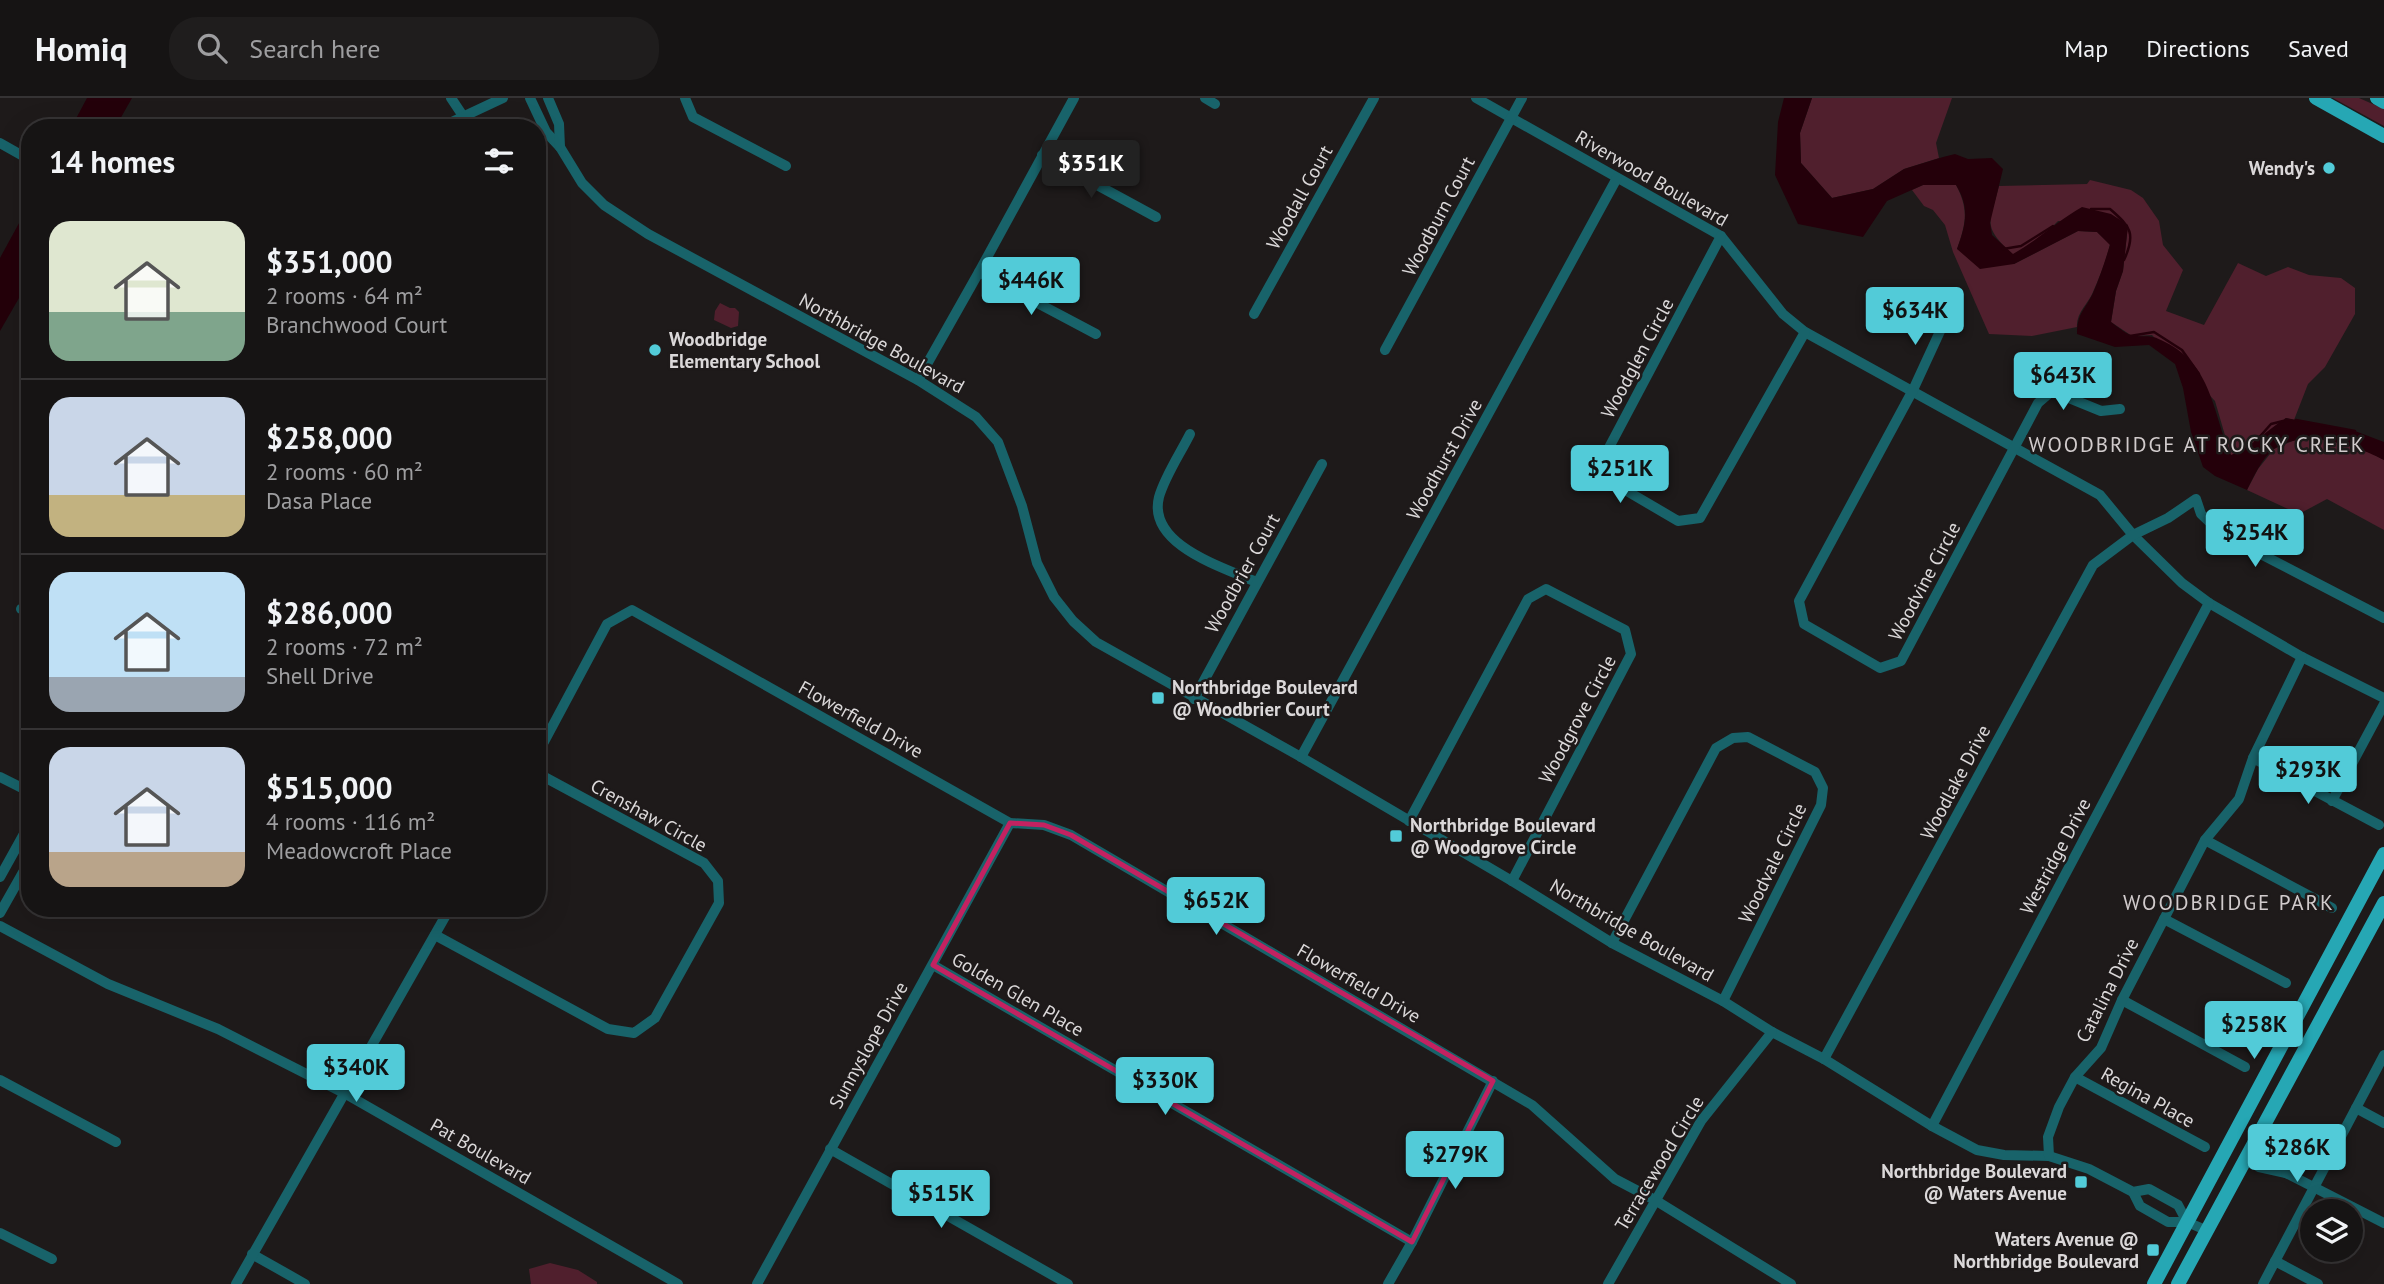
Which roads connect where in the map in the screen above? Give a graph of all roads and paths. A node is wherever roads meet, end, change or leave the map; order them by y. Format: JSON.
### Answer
{"nodes":[{"id":1,"x":451,"y":98,"type":"edge"},
{"id":2,"x":503,"y":98,"type":"edge"},
{"id":3,"x":530,"y":98,"type":"edge"},
{"id":4,"x":548,"y":98,"type":"edge"},
{"id":5,"x":685,"y":98,"type":"edge"},
{"id":6,"x":1074,"y":98,"type":"edge"},
{"id":7,"x":1374,"y":98,"type":"edge"},
{"id":8,"x":1476,"y":98,"type":"edge"},
{"id":9,"x":1522,"y":98,"type":"edge"},
{"id":10,"x":2316,"y":98,"type":"edge"},
{"id":11,"x":2377,"y":98,"type":"edge"},
{"id":12,"x":2384,"y":102,"type":"edge"},
{"id":13,"x":463,"y":116,"type":"junction"},
{"id":14,"x":1511,"y":117,"type":"junction"},
{"id":15,"x":457,"y":119,"type":"edge"},
{"id":16,"x":461,"y":119,"type":"edge"},
{"id":17,"x":540,"y":119,"type":"edge"},
{"id":18,"x":546,"y":132,"type":"edge"},
{"id":19,"x":2384,"y":136,"type":"edge"},
{"id":20,"x":0,"y":143,"type":"edge"},
{"id":21,"x":560,"y":146,"type":"junction"},
{"id":22,"x":21,"y":155,"type":"edge"},
{"id":23,"x":1042,"y":155,"type":"junction"},
{"id":24,"x":786,"y":166,"type":"dead end"},
{"id":25,"x":1618,"y":177,"type":"junction"},
{"id":26,"x":1156,"y":217,"type":"dead end"},
{"id":27,"x":1721,"y":236,"type":"junction"},
{"id":28,"x":979,"y":272,"type":"junction"},
{"id":29,"x":1936,"y":306,"type":"dead end"},
{"id":30,"x":1254,"y":314,"type":"dead end"},
{"id":31,"x":1805,"y":332,"type":"junction"},
{"id":32,"x":1097,"y":334,"type":"dead end"},
{"id":33,"x":1385,"y":350,"type":"dead end"},
{"id":34,"x":918,"y":380,"type":"junction"},
{"id":35,"x":1913,"y":390,"type":"junction"},
{"id":36,"x":2120,"y":409,"type":"dead end"},
{"id":37,"x":1190,"y":434,"type":"dead end"},
{"id":38,"x":2015,"y":447,"type":"junction"},
{"id":39,"x":1322,"y":464,"type":"dead end"},
{"id":40,"x":2133,"y":535,"type":"junction"},
{"id":41,"x":1256,"y":582,"type":"junction"},
{"id":42,"x":2209,"y":603,"type":"junction"},
{"id":43,"x":2384,"y":618,"type":"edge"},
{"id":44,"x":2302,"y":657,"type":"junction"},
{"id":45,"x":2384,"y":698,"type":"edge"},
{"id":46,"x":1194,"y":699,"type":"junction"},
{"id":47,"x":2384,"y":704,"type":"edge"},
{"id":48,"x":546,"y":738,"type":"edge"},
{"id":49,"x":1301,"y":757,"type":"junction"},
{"id":50,"x":2253,"y":758,"type":"junction"},
{"id":51,"x":0,"y":777,"type":"edge"},
{"id":52,"x":546,"y":778,"type":"edge"},
{"id":53,"x":21,"y":788,"type":"edge"},
{"id":54,"x":2332,"y":801,"type":"junction"},
{"id":55,"x":1409,"y":821,"type":"junction"},
{"id":56,"x":1010,"y":823,"type":"junction"},
{"id":57,"x":2379,"y":825,"type":"dead end"},
{"id":58,"x":21,"y":839,"type":"edge"},
{"id":59,"x":2206,"y":840,"type":"junction"},
{"id":60,"x":2384,"y":854,"type":"edge"},
{"id":61,"x":21,"y":876,"type":"edge"},
{"id":62,"x":0,"y":877,"type":"edge"},
{"id":63,"x":1512,"y":881,"type":"junction"},
{"id":64,"x":2384,"y":902,"type":"edge"},
{"id":65,"x":2332,"y":908,"type":"dead end"},
{"id":66,"x":0,"y":912,"type":"edge"},
{"id":67,"x":445,"y":917,"type":"edge"},
{"id":68,"x":2164,"y":919,"type":"junction"},
{"id":69,"x":0,"y":926,"type":"edge"},
{"id":70,"x":435,"y":934,"type":"junction"},
{"id":71,"x":1612,"y":943,"type":"junction"},
{"id":72,"x":933,"y":965,"type":"junction"},
{"id":73,"x":2286,"y":983,"type":"dead end"},
{"id":74,"x":2122,"y":1000,"type":"junction"},
{"id":75,"x":1723,"y":1001,"type":"junction"},
{"id":76,"x":1772,"y":1032,"type":"junction"},
{"id":77,"x":2281,"y":1049,"type":"junction"},
{"id":78,"x":2384,"y":1055,"type":"edge"},
{"id":79,"x":1824,"y":1059,"type":"junction"},
{"id":80,"x":2245,"y":1067,"type":"dead end"},
{"id":81,"x":2075,"y":1077,"type":"junction"},
{"id":82,"x":0,"y":1080,"type":"edge"},
{"id":83,"x":1493,"y":1082,"type":"junction"},
{"id":84,"x":344,"y":1093,"type":"junction"},
{"id":85,"x":2356,"y":1108,"type":"junction"},
{"id":86,"x":2384,"y":1123,"type":"edge"},
{"id":87,"x":1932,"y":1126,"type":"junction"},
{"id":88,"x":2255,"y":1141,"type":"junction"},
{"id":89,"x":116,"y":1142,"type":"dead end"},
{"id":90,"x":2205,"y":1147,"type":"dead end"},
{"id":91,"x":830,"y":1149,"type":"junction"},
{"id":92,"x":2049,"y":1156,"type":"junction"},
{"id":93,"x":2246,"y":1157,"type":"junction"},
{"id":94,"x":2286,"y":1173,"type":"junction"},
{"id":95,"x":2315,"y":1186,"type":"junction"},
{"id":96,"x":2133,"y":1192,"type":"junction"},
{"id":97,"x":1655,"y":1200,"type":"junction"},
{"id":98,"x":2187,"y":1222,"type":"junction"},
{"id":99,"x":2384,"y":1223,"type":"edge"},
{"id":100,"x":2207,"y":1231,"type":"junction"},
{"id":101,"x":0,"y":1233,"type":"edge"},
{"id":102,"x":1412,"y":1242,"type":"junction"},
{"id":103,"x":252,"y":1254,"type":"junction"},
{"id":104,"x":52,"y":1259,"type":"dead end"},
{"id":105,"x":2275,"y":1261,"type":"junction"},
{"id":106,"x":1788,"y":1283,"type":"edge"},
{"id":107,"x":236,"y":1284,"type":"edge"},
{"id":108,"x":305,"y":1284,"type":"edge"},
{"id":109,"x":678,"y":1284,"type":"edge"},
{"id":110,"x":757,"y":1284,"type":"edge"},
{"id":111,"x":1068,"y":1284,"type":"edge"},
{"id":112,"x":1388,"y":1284,"type":"edge"},
{"id":113,"x":1608,"y":1284,"type":"edge"},
{"id":114,"x":2154,"y":1284,"type":"edge"},
{"id":115,"x":2178,"y":1284,"type":"edge"},
{"id":116,"x":2263,"y":1284,"type":"edge"},
{"id":117,"x":2318,"y":1284,"type":"edge"}],
"edges":[{"from":1,"to":13,"type":"street"},
{"from":2,"to":13,"type":"street"},
{"from":3,"to":17,"type":"street","name":"Northbridge Boulevard"},
{"from":4,"to":21,"type":"street","name":"Northbridge Boulevard"},
{"from":5,"to":24,"type":"street"},
{"from":6,"to":23,"type":"street"},
{"from":7,"to":30,"type":"street","name":"Woodall Court"},
{"from":8,"to":14,"type":"street","name":"Riverwood Boulevard"},
{"from":9,"to":14,"type":"street","name":"Woodburn Court"},
{"from":10,"to":19,"type":"main road"},
{"from":11,"to":12,"type":"main road"},
{"from":13,"to":15,"type":"street"},
{"from":13,"to":16,"type":"street"},
{"from":14,"to":25,"type":"street","name":"Riverwood Boulevard"},
{"from":14,"to":33,"type":"street","name":"Woodburn Court"},
{"from":18,"to":21,"type":"street","name":"Northbridge Boulevard"},
{"from":20,"to":22,"type":"street"},
{"from":21,"to":34,"type":"street","name":"Northbridge Boulevard"},
{"from":23,"to":26,"type":"street"},
{"from":23,"to":28,"type":"street"},
{"from":25,"to":27,"type":"street","name":"Riverwood Boulevard"},
{"from":25,"to":49,"type":"street","name":"Woodhurst Drive"},
{"from":27,"to":31,"type":"street","name":"Riverwood Boulevard"},
{"from":27,"to":31,"type":"street","name":"Woodglen Circle"},
{"from":28,"to":32,"type":"street"},
{"from":28,"to":34,"type":"street"},
{"from":29,"to":35,"type":"street","name":"Woodvine Circle"},
{"from":31,"to":35,"type":"street","name":"Riverwood Boulevard"},
{"from":34,"to":46,"type":"street","name":"Northbridge Boulevard"},
{"from":35,"to":38,"type":"street","name":"Riverwood Boulevard"},
{"from":35,"to":38,"type":"street","name":"Woodvine Circle"},
{"from":36,"to":38,"type":"street","name":"Woodvine Circle"},
{"from":37,"to":41,"type":"street"},
{"from":38,"to":40,"type":"street","name":"Riverwood Boulevard"},
{"from":39,"to":41,"type":"street","name":"Woodbrier Court"},
{"from":40,"to":42,"type":"street","name":"Riverwood Boulevard"},
{"from":40,"to":43,"type":"street","name":"Woodlake Drive"},
{"from":40,"to":79,"type":"street","name":"Woodlake Drive"},
{"from":41,"to":46,"type":"street","name":"Woodbrier Court"},
{"from":42,"to":44,"type":"street","name":"Riverwood Boulevard"},
{"from":42,"to":87,"type":"street","name":"Westridge Drive"},
{"from":44,"to":45,"type":"street","name":"Riverwood Boulevard"},
{"from":44,"to":50,"type":"street","name":"Catalina Drive"},
{"from":46,"to":49,"type":"street","name":"Northbridge Boulevard"},
{"from":47,"to":54,"type":"street"},
{"from":48,"to":56,"type":"street","name":"Flowerfield Drive"},
{"from":49,"to":55,"type":"street","name":"Northbridge Boulevard"},
{"from":50,"to":54,"type":"street"},
{"from":50,"to":59,"type":"street","name":"Catalina Drive"},
{"from":51,"to":53,"type":"street"},
{"from":52,"to":70,"type":"street","name":"Crenshaw Circle"},
{"from":54,"to":57,"type":"street"},
{"from":55,"to":63,"type":"street","name":"Northbridge Boulevard"},
{"from":55,"to":63,"type":"street","name":"Woodgrove Circle"},
{"from":56,"to":72,"type":"street","name":"Sunnyslope Drive"},
{"from":56,"to":83,"type":"street","name":"Flowerfield Drive"},
{"from":58,"to":62,"type":"street"},
{"from":59,"to":65,"type":"street"},
{"from":59,"to":68,"type":"street","name":"Catalina Drive"},
{"from":60,"to":77,"type":"main road"},
{"from":61,"to":66,"type":"street"},
{"from":63,"to":71,"type":"street","name":"Northbridge Boulevard"},
{"from":64,"to":88,"type":"main road"},
{"from":67,"to":70,"type":"street"},
{"from":68,"to":73,"type":"street"},
{"from":68,"to":74,"type":"street","name":"Catalina Drive"},
{"from":69,"to":84,"type":"street","name":"Pat Boulevard"},
{"from":70,"to":84,"type":"street"},
{"from":71,"to":75,"type":"street","name":"Northbridge Boulevard"},
{"from":71,"to":75,"type":"street","name":"Woodvale Circle"},
{"from":72,"to":91,"type":"street","name":"Sunnyslope Drive"},
{"from":72,"to":102,"type":"street","name":"Golden Glen Place"},
{"from":74,"to":80,"type":"street"},
{"from":74,"to":81,"type":"street","name":"Catalina Drive"},
{"from":75,"to":76,"type":"street","name":"Northbridge Boulevard"},
{"from":76,"to":79,"type":"street","name":"Northbridge Boulevard"},
{"from":76,"to":97,"type":"street","name":"Terracewood Circle"},
{"from":77,"to":93,"type":"main road"},
{"from":77,"to":98,"type":"main road"},
{"from":78,"to":85,"type":"street"},
{"from":79,"to":87,"type":"street","name":"Northbridge Boulevard"},
{"from":81,"to":90,"type":"street","name":"Regina Place"},
{"from":81,"to":92,"type":"street","name":"Catalina Drive"},
{"from":82,"to":89,"type":"street"},
{"from":83,"to":97,"type":"street","name":"Flowerfield Drive"},
{"from":83,"to":102,"type":"street"},
{"from":84,"to":103,"type":"street"},
{"from":84,"to":109,"type":"street","name":"Pat Boulevard"},
{"from":85,"to":86,"type":"street"},
{"from":85,"to":95,"type":"street"},
{"from":87,"to":92,"type":"street","name":"Northbridge Boulevard"},
{"from":88,"to":93,"type":"main road"},
{"from":88,"to":94,"type":"street"},
{"from":91,"to":110,"type":"street","name":"Sunnyslope Drive"},
{"from":91,"to":111,"type":"street"},
{"from":92,"to":96,"type":"street","name":"Northbridge Boulevard"},
{"from":93,"to":94,"type":"street"},
{"from":93,"to":100,"type":"main road"},
{"from":94,"to":95,"type":"street"},
{"from":95,"to":99,"type":"street"},
{"from":95,"to":105,"type":"street"},
{"from":96,"to":98,"type":"street","name":"Northbridge Boulevard"},
{"from":96,"to":98,"type":"street","name":"Northbridge Boulevard"},
{"from":97,"to":106,"type":"street","name":"Flowerfield Drive"},
{"from":97,"to":113,"type":"street","name":"Terracewood Circle"},
{"from":98,"to":100,"type":"street","name":"Northbridge Boulevard"},
{"from":98,"to":114,"type":"main road"},
{"from":100,"to":115,"type":"main road"},
{"from":101,"to":104,"type":"street"},
{"from":102,"to":112,"type":"street"},
{"from":103,"to":107,"type":"street"},
{"from":103,"to":108,"type":"street"},
{"from":105,"to":116,"type":"street"},
{"from":105,"to":117,"type":"street"}]}
